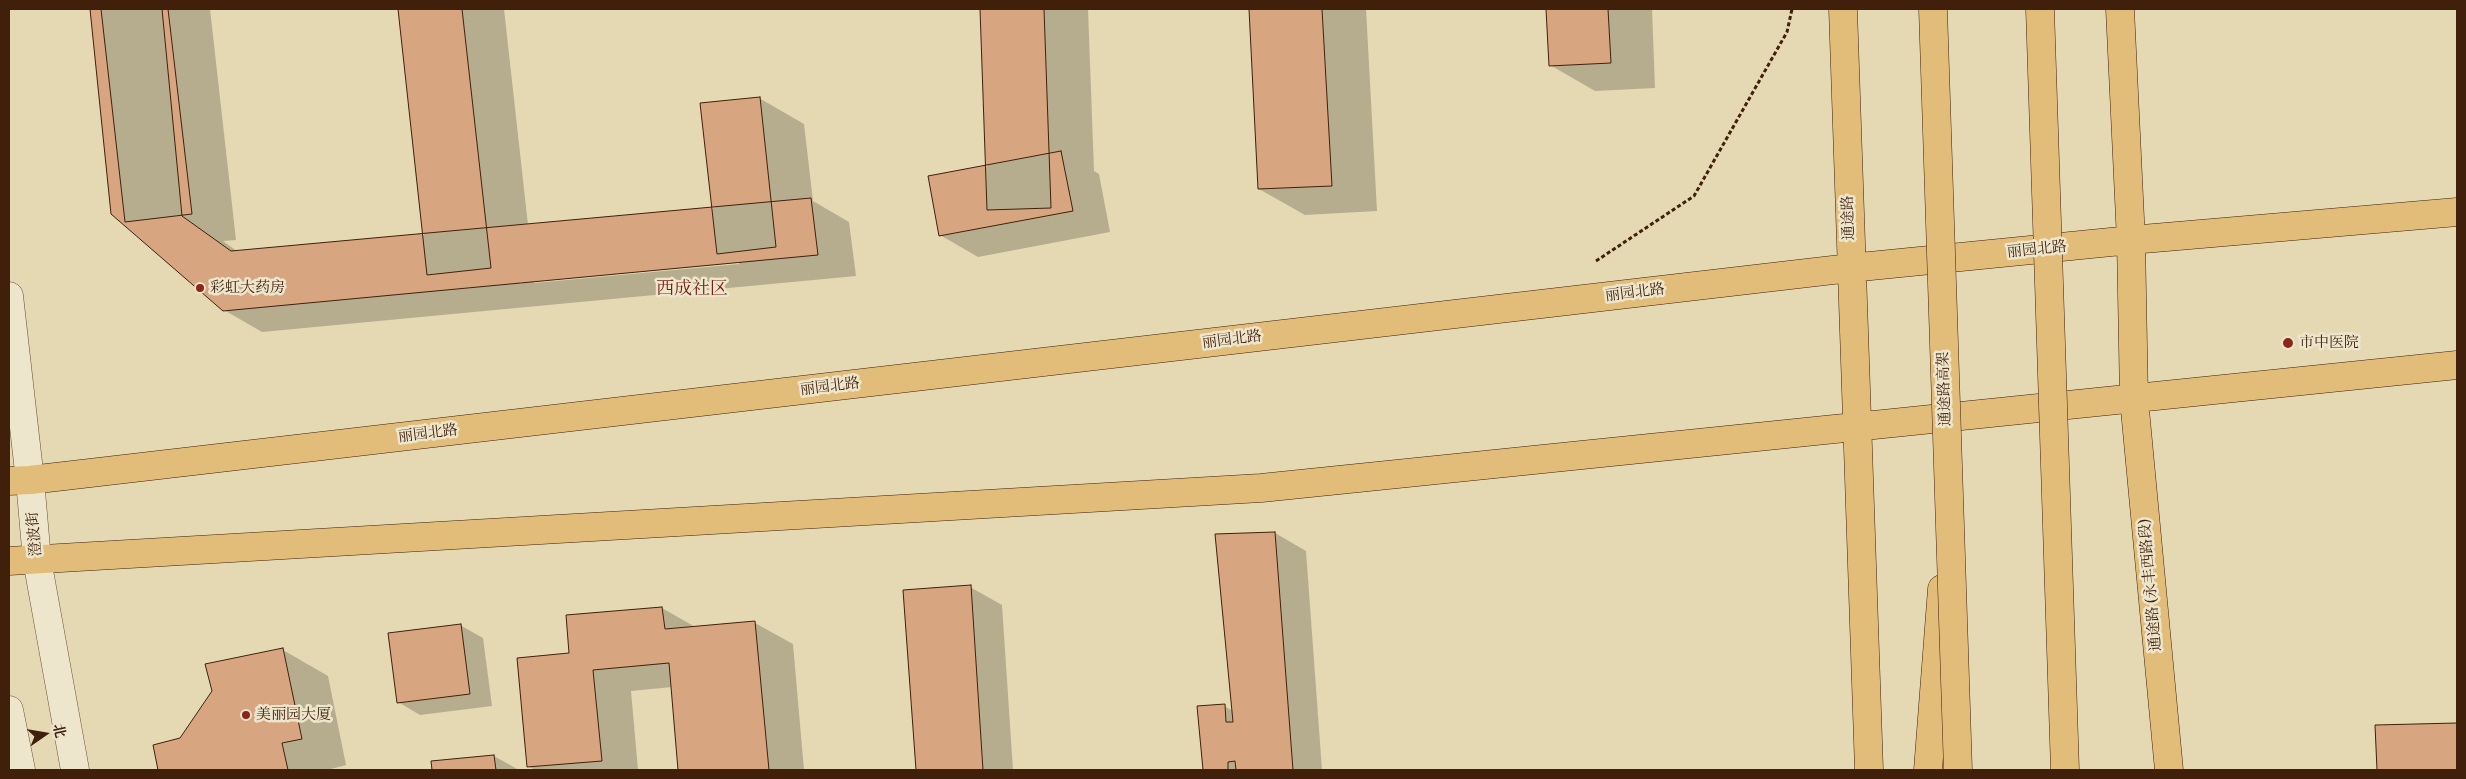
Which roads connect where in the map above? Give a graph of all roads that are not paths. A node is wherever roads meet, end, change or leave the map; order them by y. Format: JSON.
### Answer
{"nodes":[{"id":1,"x":1842,"y":9,"type":"edge"},
{"id":2,"x":1933,"y":9,"type":"edge"},
{"id":3,"x":2040,"y":9,"type":"edge"},
{"id":4,"x":2120,"y":9,"type":"edge"},
{"id":5,"x":2457,"y":212,"type":"edge"},
{"id":6,"x":2131,"y":240,"type":"junction"},
{"id":7,"x":1850,"y":268,"type":"junction"},
{"id":8,"x":9,"y":296,"type":"edge"},
{"id":9,"x":2457,"y":365,"type":"edge"},
{"id":10,"x":2134,"y":399,"type":"junction"},
{"id":11,"x":1857,"y":428,"type":"junction"},
{"id":12,"x":19,"y":480,"type":"edge"},
{"id":13,"x":1949,"y":503,"type":"junction"},
{"id":14,"x":36,"y":560,"type":"junction"},
{"id":15,"x":9,"y":561,"type":"edge"},
{"id":16,"x":9,"y":710,"type":"edge"},
{"id":17,"x":21,"y":770,"type":"edge"},
{"id":18,"x":75,"y":770,"type":"edge"},
{"id":19,"x":1869,"y":770,"type":"edge"},
{"id":20,"x":1928,"y":770,"type":"edge"},
{"id":21,"x":1958,"y":770,"type":"edge"},
{"id":22,"x":2065,"y":770,"type":"edge"},
{"id":23,"x":2169,"y":770,"type":"edge"}],
"edges":[{"from":1,"to":7,"type":"main road","name":"通途路"},
{"from":2,"to":13,"type":"main road","name":"通途路高架","bridge":true},
{"from":3,"to":22,"type":"main road","bridge":true},
{"from":4,"to":6,"type":"main road"},
{"from":5,"to":6,"type":"main road","name":"丽园北路"},
{"from":6,"to":7,"type":"main road","name":"丽园北路"},
{"from":6,"to":10,"type":"main road"},
{"from":7,"to":11,"type":"main road","name":"通途路"},
{"from":7,"to":12,"type":"main road","name":"丽园北路"},
{"from":8,"to":12,"type":"street","name":"澄波街"},
{"from":9,"to":10,"type":"main road"},
{"from":10,"to":11,"type":"main road"},
{"from":10,"to":23,"type":"main road","name":"通途路 (永丰西路段)"},
{"from":11,"to":14,"type":"main road"},
{"from":11,"to":19,"type":"main road"},
{"from":12,"to":14,"type":"street","name":"澄波街"},
{"from":13,"to":20,"type":"main road","bridge":true},
{"from":13,"to":21,"type":"main road","name":"通途路高架","bridge":true},
{"from":14,"to":15,"type":"main road"},
{"from":14,"to":18,"type":"street","name":"澄波街"},
{"from":16,"to":17,"type":"street"}]}
